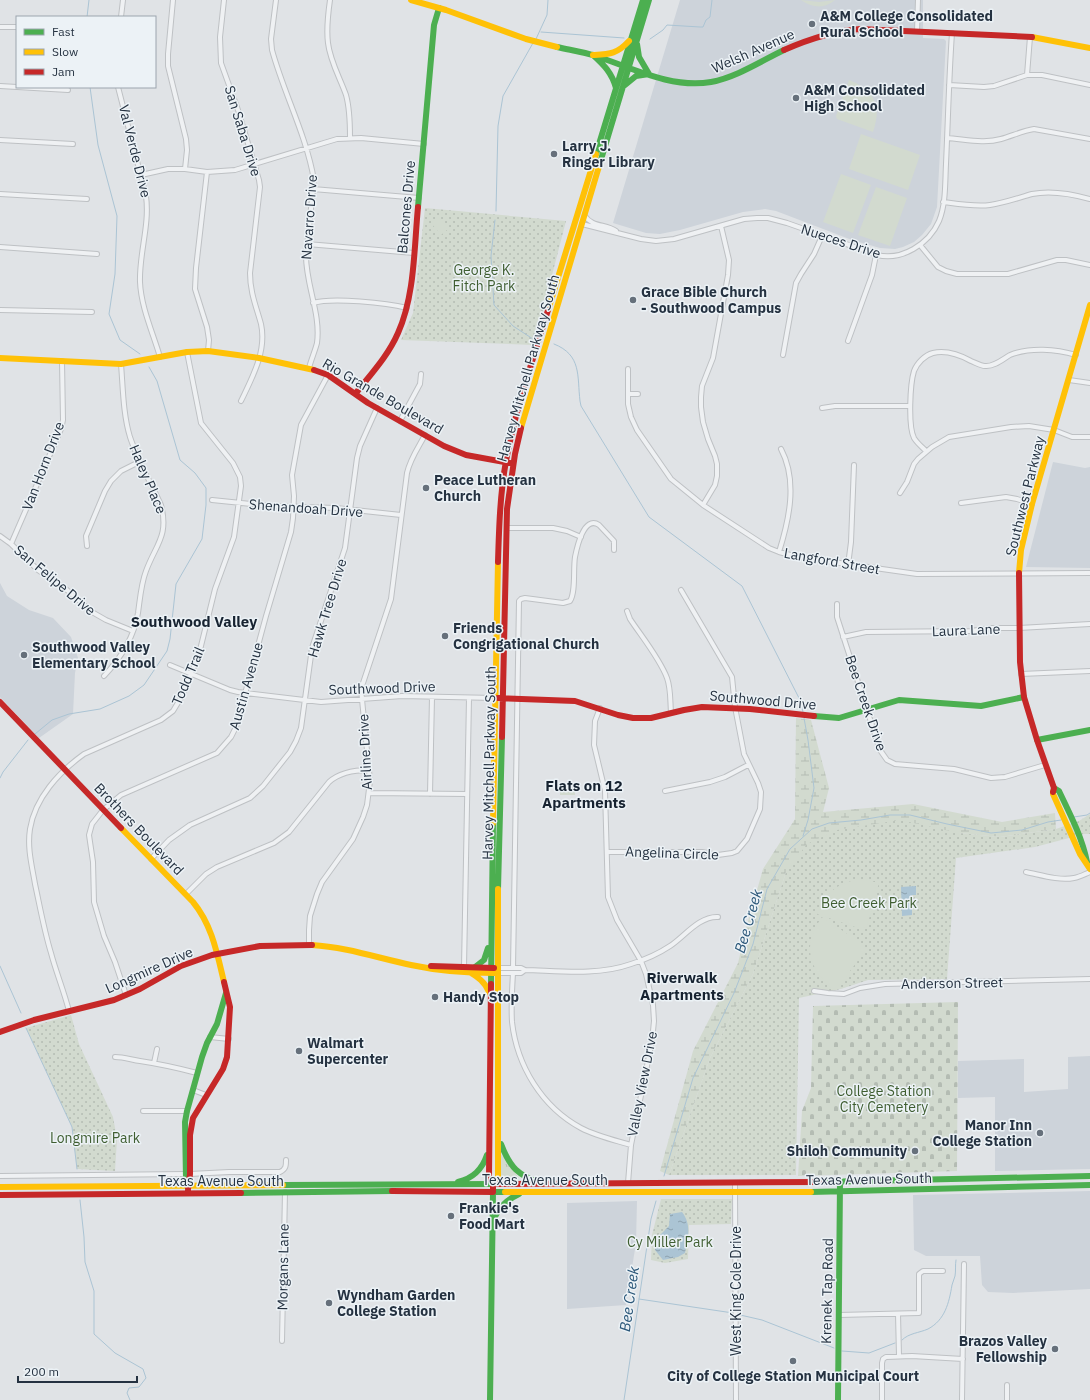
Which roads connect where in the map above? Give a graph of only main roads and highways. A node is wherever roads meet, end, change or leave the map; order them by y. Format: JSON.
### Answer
{"nodes":[{"id":1,"x":411,"y":0,"type":"edge"},
{"id":2,"x":643,"y":0,"type":"edge"},
{"id":3,"x":649,"y":0,"type":"edge"},
{"id":4,"x":439,"y":8,"type":"junction"},
{"id":5,"x":634,"y":40,"type":"junction"},
{"id":6,"x":1090,"y":48,"type":"edge"},
{"id":7,"x":593,"y":55,"type":"junction"},
{"id":8,"x":626,"y":66,"type":"junction"},
{"id":9,"x":649,"y":74,"type":"junction"},
{"id":10,"x":620,"y":88,"type":"junction"},
{"id":11,"x":581,"y":214,"type":"junction"},
{"id":12,"x":1090,"y":305,"type":"edge"},
{"id":13,"x":0,"y":358,"type":"edge"},
{"id":14,"x":356,"y":393,"type":"junction"},
{"id":15,"x":506,"y":462,"type":"junction"},
{"id":16,"x":513,"y":464,"type":"junction"},
{"id":17,"x":1024,"y":697,"type":"junction"},
{"id":18,"x":495,"y":698,"type":"junction"},
{"id":19,"x":502,"y":699,"type":"junction"},
{"id":20,"x":0,"y":702,"type":"edge"},
{"id":21,"x":1090,"y":730,"type":"edge"},
{"id":22,"x":1037,"y":740,"type":"junction"},
{"id":23,"x":1089,"y":866,"type":"edge"},
{"id":24,"x":491,"y":937,"type":"junction"},
{"id":25,"x":217,"y":954,"type":"junction"},
{"id":26,"x":428,"y":967,"type":"junction"},
{"id":27,"x":475,"y":967,"type":"junction"},
{"id":28,"x":494,"y":970,"type":"junction"},
{"id":29,"x":469,"y":972,"type":"junction"},
{"id":30,"x":226,"y":992,"type":"junction"},
{"id":31,"x":491,"y":999,"type":"junction"},
{"id":32,"x":0,"y":1032,"type":"edge"},
{"id":33,"x":498,"y":1136,"type":"junction"},
{"id":34,"x":489,"y":1146,"type":"junction"},
{"id":35,"x":188,"y":1174,"type":"junction"},
{"id":36,"x":1090,"y":1176,"type":"edge"},
{"id":37,"x":1012,"y":1178,"type":"junction"},
{"id":38,"x":840,"y":1182,"type":"junction"},
{"id":39,"x":628,"y":1183,"type":"junction"},
{"id":40,"x":665,"y":1183,"type":"junction"},
{"id":41,"x":493,"y":1184,"type":"junction"},
{"id":42,"x":542,"y":1184,"type":"junction"},
{"id":43,"x":449,"y":1185,"type":"junction"},
{"id":44,"x":1090,"y":1185,"type":"edge"},
{"id":45,"x":13,"y":1186,"type":"junction"},
{"id":46,"x":0,"y":1187,"type":"edge"},
{"id":47,"x":1012,"y":1187,"type":"junction"},
{"id":48,"x":188,"y":1190,"type":"junction"},
{"id":49,"x":493,"y":1192,"type":"junction"},
{"id":50,"x":523,"y":1192,"type":"junction"},
{"id":51,"x":840,"y":1192,"type":"junction"},
{"id":52,"x":599,"y":1193,"type":"junction"},
{"id":53,"x":630,"y":1193,"type":"junction"},
{"id":54,"x":2,"y":1195,"type":"edge"},
{"id":55,"x":492,"y":1222,"type":"junction"},
{"id":56,"x":490,"y":1400,"type":"edge"},
{"id":57,"x":838,"y":1400,"type":"edge"}],
"edges":[{"from":1,"to":4,"type":"main road","name":"Welsh Avenue"},
{"from":2,"to":5,"type":"main road","name":"Harvey Mitchell Parkway South"},
{"from":3,"to":5,"type":"main road","name":"Harvey Mitchell Parkway South"},
{"from":4,"to":7,"type":"main road","name":"Welsh Avenue"},
{"from":4,"to":14,"type":"main road","name":"Balcones Drive"},
{"from":5,"to":7,"type":"main road"},
{"from":5,"to":8,"type":"main road","name":"Harvey Mitchell Parkway South"},
{"from":5,"to":9,"type":"main road"},
{"from":6,"to":9,"type":"main road","name":"Welsh Avenue"},
{"from":7,"to":8,"type":"main road","name":"Welsh Avenue"},
{"from":7,"to":10,"type":"main road"},
{"from":8,"to":9,"type":"main road","name":"Welsh Avenue"},
{"from":8,"to":10,"type":"main road","name":"Harvey Mitchell Parkway South"},
{"from":9,"to":10,"type":"main road"},
{"from":10,"to":11,"type":"main road","name":"Harvey Mitchell Parkway South"},
{"from":11,"to":15,"type":"main road","name":"Harvey Mitchell Parkway South"},
{"from":11,"to":16,"type":"main road","name":"Harvey Mitchell Parkway South"},
{"from":12,"to":17,"type":"main road","name":"Southwest Parkway"},
{"from":13,"to":14,"type":"main road","name":"Rio Grande Boulevard"},
{"from":14,"to":15,"type":"main road","name":"Rio Grande Boulevard"},
{"from":15,"to":16,"type":"main road","name":"Rio Grande Boulevard"},
{"from":15,"to":18,"type":"main road","name":"Harvey Mitchell Parkway South"},
{"from":16,"to":19,"type":"main road","name":"Harvey Mitchell Parkway South"},
{"from":17,"to":19,"type":"main road","name":"Southwood Drive"},
{"from":17,"to":22,"type":"main road","name":"Southwest Parkway"},
{"from":18,"to":19,"type":"main road","name":"Southwood Drive"},
{"from":18,"to":24,"type":"main road","name":"Harvey Mitchell Parkway South"},
{"from":19,"to":28,"type":"main road","name":"Harvey Mitchell Parkway South"},
{"from":20,"to":25,"type":"main road","name":"Brothers Boulevard"},
{"from":21,"to":22,"type":"main road"},
{"from":22,"to":23,"type":"main road","name":"Southwest Parkway"},
{"from":24,"to":27,"type":"main road"},
{"from":24,"to":28,"type":"main road","name":"Harvey Mitchell Parkway South"},
{"from":25,"to":26,"type":"main road","name":"Longmire Drive"},
{"from":25,"to":30,"type":"main road","name":"Brothers Boulevard"},
{"from":25,"to":32,"type":"main road","name":"Longmire Drive"},
{"from":26,"to":27,"type":"main road","name":"Longmire Drive"},
{"from":26,"to":29,"type":"main road","name":"Longmire Drive"},
{"from":27,"to":28,"type":"main road","name":"Longmire Drive"},
{"from":28,"to":29,"type":"main road","name":"Longmire Drive"},
{"from":28,"to":31,"type":"main road","name":"Harvey Mitchell Parkway South"},
{"from":28,"to":33,"type":"main road","name":"Harvey Mitchell Parkway South"},
{"from":29,"to":31,"type":"main road"},
{"from":30,"to":35,"type":"main road","name":"Brothers Boulevard"},
{"from":30,"to":35,"type":"main road","name":"Brothers Boulevard"},
{"from":31,"to":34,"type":"main road","name":"Harvey Mitchell Parkway South"},
{"from":33,"to":41,"type":"main road","name":"Harvey Mitchell Parkway South"},
{"from":33,"to":42,"type":"main road"},
{"from":34,"to":41,"type":"main road","name":"Harvey Mitchell Parkway South"},
{"from":34,"to":43,"type":"main road"},
{"from":35,"to":48,"type":"main road","name":"Brothers Boulevard"},
{"from":36,"to":37,"type":"main road","name":"Texas Avenue South"},
{"from":37,"to":38,"type":"main road","name":"Texas Avenue South"},
{"from":37,"to":47,"type":"main road"},
{"from":38,"to":40,"type":"main road","name":"Texas Avenue South"},
{"from":38,"to":51,"type":"main road","name":"Krenek Tap Road"},
{"from":39,"to":40,"type":"main road","name":"Texas Avenue South"},
{"from":39,"to":42,"type":"main road","name":"Texas Avenue South"},
{"from":39,"to":52,"type":"main road"},
{"from":40,"to":53,"type":"main road"},
{"from":41,"to":42,"type":"main road","name":"Texas Avenue South"},
{"from":41,"to":43,"type":"main road","name":"Texas Avenue South"},
{"from":41,"to":49,"type":"main road","name":"Harvey Mitchell Parkway South"},
{"from":43,"to":48,"type":"main road","name":"Texas Avenue South"},
{"from":44,"to":47,"type":"main road","name":"Texas Avenue South"},
{"from":45,"to":46,"type":"main road","name":"Texas Avenue South"},
{"from":45,"to":48,"type":"main road","name":"Texas Avenue South"},
{"from":45,"to":54,"type":"main road"},
{"from":47,"to":51,"type":"main road","name":"Texas Avenue South"},
{"from":48,"to":49,"type":"main road","name":"Texas Avenue South"},
{"from":48,"to":54,"type":"main road","name":"Texas Avenue South"},
{"from":49,"to":50,"type":"main road","name":"Texas Avenue South"},
{"from":49,"to":55,"type":"main road","name":"Harvey Mitchell Parkway South"},
{"from":50,"to":52,"type":"main road","name":"Texas Avenue South"},
{"from":50,"to":55,"type":"main road"},
{"from":51,"to":53,"type":"main road","name":"Texas Avenue South"},
{"from":51,"to":57,"type":"main road","name":"Krenek Tap Road"},
{"from":52,"to":53,"type":"main road","name":"Texas Avenue South"},
{"from":55,"to":56,"type":"main road","name":"Harvey Mitchell Parkway South"}]}
